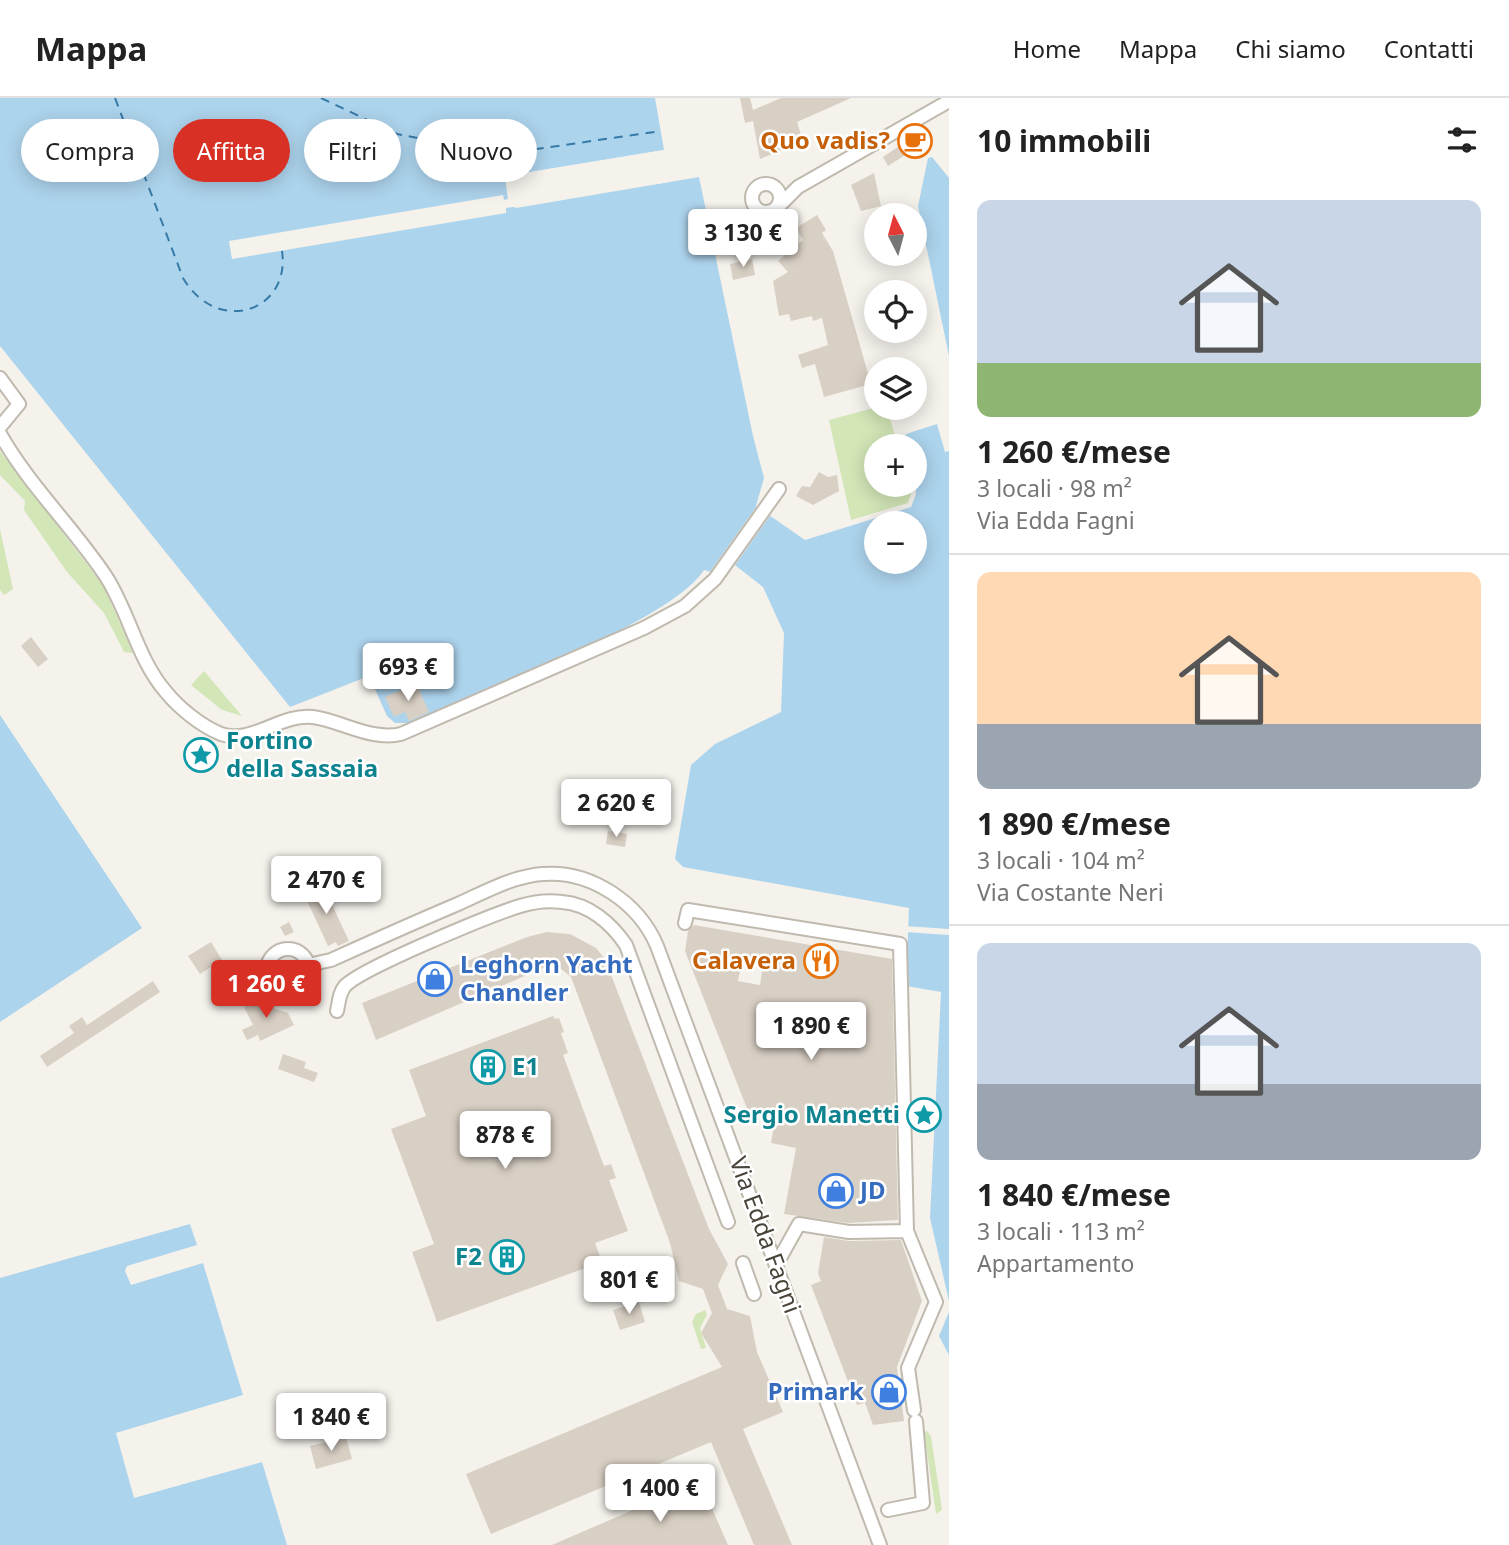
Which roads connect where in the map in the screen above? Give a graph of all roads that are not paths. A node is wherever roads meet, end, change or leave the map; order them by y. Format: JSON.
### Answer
{"nodes":[{"id":1,"x":947,"y":102,"type":"edge"},
{"id":2,"x":798,"y":187,"type":"junction"},
{"id":3,"x":777,"y":189,"type":"junction"},
{"id":4,"x":776,"y":209,"type":"junction"},
{"id":5,"x":0,"y":378,"type":"edge"},
{"id":6,"x":0,"y":427,"type":"edge"},
{"id":7,"x":0,"y":434,"type":"edge"},
{"id":8,"x":779,"y":489,"type":"dead end"},
{"id":9,"x":685,"y":923,"type":"dead end"},
{"id":10,"x":308,"y":965,"type":"dead end"},
{"id":11,"x":337,"y":1011,"type":"dead end"},
{"id":12,"x":728,"y":1222,"type":"dead end"},
{"id":13,"x":907,"y":1231,"type":"junction"},
{"id":14,"x":743,"y":1264,"type":"dead end"},
{"id":15,"x":776,"y":1265,"type":"junction"},
{"id":16,"x":754,"y":1294,"type":"dead end"},
{"id":17,"x":869,"y":1514,"type":"junction"},
{"id":18,"x":881,"y":1544,"type":"edge"}],
"edges":[{"from":1,"to":2,"type":"street"},
{"from":2,"to":3,"type":"street"},
{"from":2,"to":4,"type":"street"},
{"from":3,"to":4,"type":"street"},
{"from":3,"to":4,"type":"street"},
{"from":5,"to":6,"type":"street"},
{"from":7,"to":8,"type":"street"},
{"from":9,"to":13,"type":"street"},
{"from":10,"to":15,"type":"street","name":"Via Edda Fagni"},
{"from":11,"to":12,"type":"street","name":"Via Edda Fagni"},
{"from":13,"to":15,"type":"street"},
{"from":13,"to":17,"type":"street"},
{"from":14,"to":16,"type":"street","name":"Via Edda Fagni"},
{"from":15,"to":17,"type":"street","name":"Via Edda Fagni"},
{"from":17,"to":18,"type":"street","name":"Via Edda Fagni"}]}
